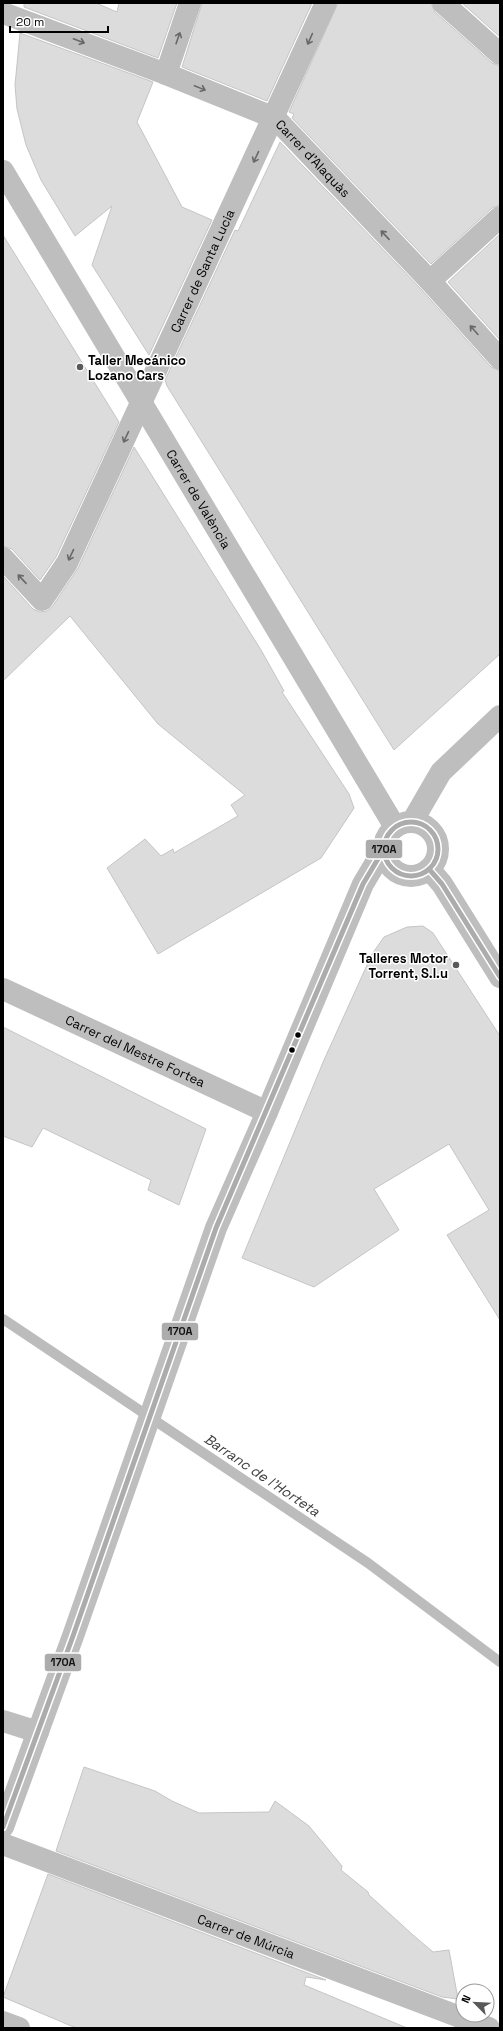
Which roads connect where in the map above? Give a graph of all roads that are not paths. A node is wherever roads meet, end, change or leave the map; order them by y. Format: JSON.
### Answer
{"nodes":[{"id":1,"x":190,"y":3,"type":"edge"},
{"id":2,"x":326,"y":3,"type":"edge"},
{"id":3,"x":443,"y":3,"type":"edge"},
{"id":4,"x":3,"y":13,"type":"edge"},
{"id":5,"x":500,"y":54,"type":"edge"},
{"id":6,"x":166,"y":74,"type":"junction"},
{"id":7,"x":275,"y":118,"type":"junction"},
{"id":8,"x":3,"y":171,"type":"edge"},
{"id":9,"x":500,"y":217,"type":"edge"},
{"id":10,"x":430,"y":281,"type":"junction"},
{"id":11,"x":500,"y":359,"type":"edge"},
{"id":12,"x":142,"y":402,"type":"junction"},
{"id":13,"x":3,"y":558,"type":"edge"},
{"id":14,"x":500,"y":716,"type":"edge"},
{"id":15,"x":404,"y":824,"type":"junction"},
{"id":16,"x":385,"y":847,"type":"junction"},
{"id":17,"x":429,"y":869,"type":"junction"},
{"id":18,"x":500,"y":977,"type":"edge"},
{"id":19,"x":3,"y":989,"type":"edge"},
{"id":20,"x":267,"y":1112,"type":"junction"},
{"id":21,"x":3,"y":1721,"type":"edge"},
{"id":22,"x":38,"y":1732,"type":"junction"},
{"id":23,"x":3,"y":1827,"type":"edge"},
{"id":24,"x":3,"y":1844,"type":"edge"},
{"id":25,"x":3,"y":2022,"type":"edge"},
{"id":26,"x":19,"y":2028,"type":"edge"},
{"id":27,"x":489,"y":2028,"type":"edge"}],
"edges":[{"from":6,"to":1,"type":"street","one_way":true},
{"from":2,"to":7,"type":"street","name":"Carrer de Santa Lucia","one_way":true},
{"from":3,"to":5,"type":"street"},
{"from":4,"to":6,"type":"street","name":"Carrer d'Alaquàs","one_way":true},
{"from":6,"to":7,"type":"street","name":"Carrer d'Alaquàs","one_way":true},
{"from":10,"to":7,"type":"street","name":"Carrer d'Alaquàs","one_way":true},
{"from":7,"to":12,"type":"street","name":"Carrer de Santa Lucia","one_way":true},
{"from":8,"to":12,"type":"street","name":"Carrer de València"},
{"from":9,"to":10,"type":"street"},
{"from":11,"to":10,"type":"street","name":"Carrer d'Alaquàs","one_way":true},
{"from":12,"to":13,"type":"street","name":"Carrer de Santa Lucia","one_way":true},
{"from":12,"to":15,"type":"street","name":"Carrer de València"},
{"from":14,"to":15,"type":"street"},
{"from":15,"to":16,"type":"street"},
{"from":15,"to":17,"type":"street"},
{"from":16,"to":17,"type":"street"},
{"from":16,"to":20,"type":"street"},
{"from":17,"to":18,"type":"street"},
{"from":19,"to":20,"type":"street","name":"Carrer del Mestre Fortea"},
{"from":20,"to":22,"type":"street"},
{"from":21,"to":22,"type":"street"},
{"from":22,"to":23,"type":"street"},
{"from":24,"to":27,"type":"street","name":"Carrer de Múrcia"},
{"from":25,"to":26,"type":"street"}]}
